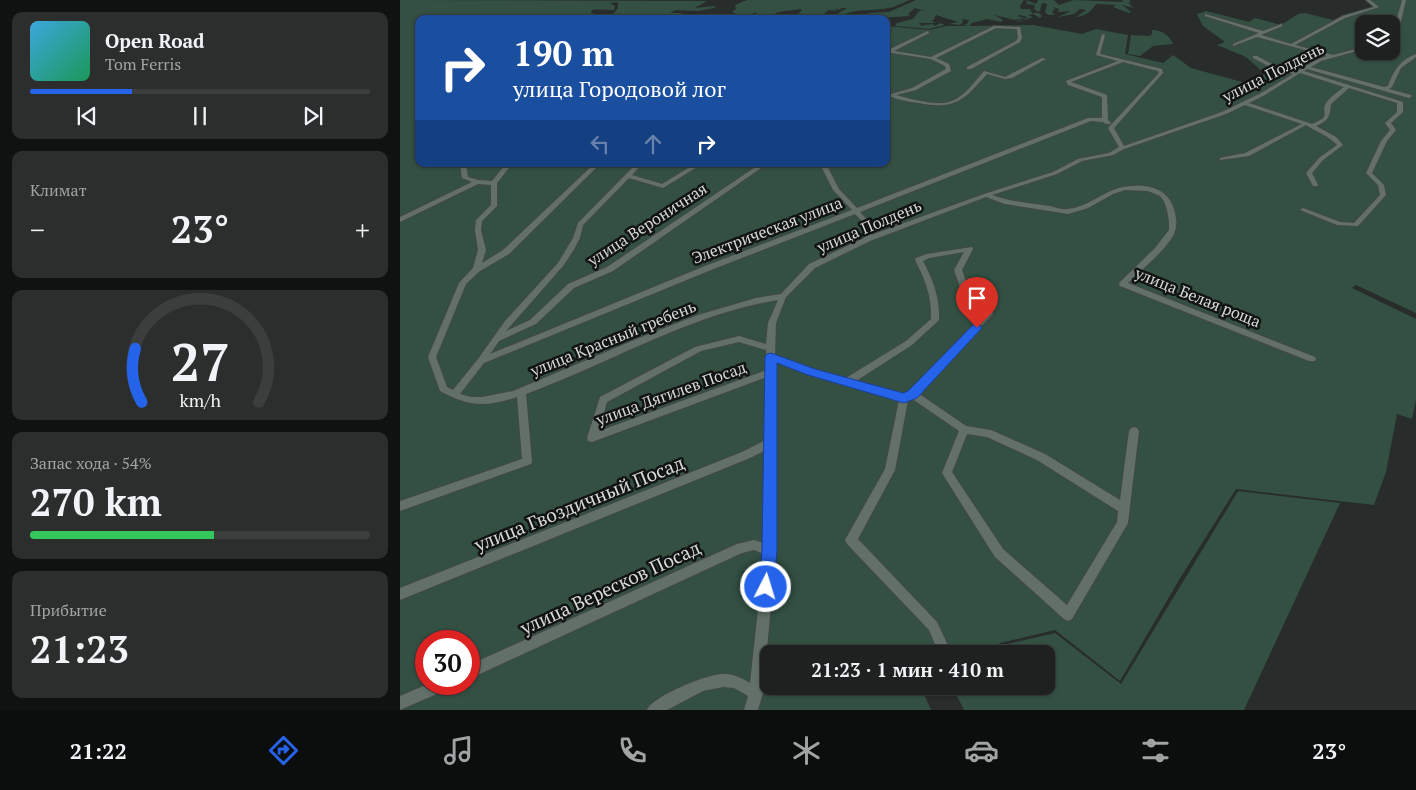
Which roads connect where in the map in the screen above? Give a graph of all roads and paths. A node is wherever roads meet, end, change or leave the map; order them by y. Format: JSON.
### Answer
{"nodes":[{"id":1,"x":1368,"y":0,"type":"edge"},
{"id":2,"x":1404,"y":0,"type":"edge"},
{"id":3,"x":1206,"y":15,"type":"dead end"},
{"id":4,"x":1400,"y":17,"type":"edge"},
{"id":5,"x":1280,"y":25,"type":"dead end"},
{"id":6,"x":1019,"y":28,"type":"joint"},
{"id":7,"x":928,"y":32,"type":"dead end"},
{"id":8,"x":1264,"y":33,"type":"junction"},
{"id":9,"x":1103,"y":35,"type":"dead end"},
{"id":10,"x":1260,"y":36,"type":"junction"},
{"id":11,"x":1293,"y":44,"type":"junction"},
{"id":12,"x":1234,"y":45,"type":"dead end"},
{"id":13,"x":1355,"y":50,"type":"edge"},
{"id":14,"x":890,"y":51,"type":"edge"},
{"id":15,"x":890,"y":52,"type":"edge"},
{"id":16,"x":1416,"y":55,"type":"edge"},
{"id":17,"x":1331,"y":56,"type":"junction"},
{"id":18,"x":1255,"y":57,"type":"dead end"},
{"id":19,"x":932,"y":58,"type":"junction"},
{"id":20,"x":1044,"y":59,"type":"dead end"},
{"id":21,"x":1122,"y":62,"type":"junction"},
{"id":22,"x":969,"y":68,"type":"dead end"},
{"id":23,"x":1300,"y":70,"type":"junction"},
{"id":24,"x":1347,"y":87,"type":"junction"},
{"id":25,"x":1386,"y":88,"type":"junction"},
{"id":26,"x":890,"y":96,"type":"edge"},
{"id":27,"x":890,"y":96,"type":"edge"},
{"id":28,"x":1409,"y":96,"type":"dead end"},
{"id":29,"x":1245,"y":103,"type":"junction"},
{"id":30,"x":1105,"y":120,"type":"junction"},
{"id":31,"x":1308,"y":125,"type":"junction"},
{"id":32,"x":1111,"y":128,"type":"junction"},
{"id":33,"x":1122,"y":148,"type":"junction"},
{"id":34,"x":1222,"y":160,"type":"dead end"},
{"id":35,"x":463,"y":167,"type":"edge"},
{"id":36,"x":507,"y":167,"type":"edge"},
{"id":37,"x":594,"y":167,"type":"edge"},
{"id":38,"x":637,"y":167,"type":"edge"},
{"id":39,"x":694,"y":167,"type":"edge"},
{"id":40,"x":760,"y":167,"type":"edge"},
{"id":41,"x":824,"y":167,"type":"edge"},
{"id":42,"x":629,"y":176,"type":"junction"},
{"id":43,"x":476,"y":182,"type":"junction"},
{"id":44,"x":494,"y":183,"type":"junction"},
{"id":45,"x":1315,"y":185,"type":"dead end"},
{"id":46,"x":986,"y":195,"type":"junction"},
{"id":47,"x":855,"y":210,"type":"junction"},
{"id":48,"x":1303,"y":210,"type":"dead end"},
{"id":49,"x":400,"y":220,"type":"edge"},
{"id":50,"x":867,"y":239,"type":"junction"},
{"id":51,"x":477,"y":269,"type":"junction"},
{"id":52,"x":783,"y":296,"type":"junction"},
{"id":53,"x":496,"y":339,"type":"junction"},
{"id":54,"x":771,"y":353,"type":"junction"},
{"id":55,"x":1312,"y":359,"type":"dead end"},
{"id":56,"x":481,"y":361,"type":"junction"},
{"id":57,"x":772,"y":372,"type":"junction"},
{"id":58,"x":847,"y":382,"type":"junction"},
{"id":59,"x":521,"y":392,"type":"junction"},
{"id":60,"x":454,"y":395,"type":"junction"},
{"id":61,"x":908,"y":396,"type":"junction"},
{"id":62,"x":964,"y":430,"type":"junction"},
{"id":63,"x":1134,"y":431,"type":"dead end"},
{"id":64,"x":770,"y":443,"type":"junction"},
{"id":65,"x":400,"y":506,"type":"edge"},
{"id":66,"x":1124,"y":509,"type":"junction"},
{"id":67,"x":770,"y":550,"type":"junction"},
{"id":68,"x":400,"y":594,"type":"edge"},
{"id":69,"x":942,"y":645,"type":"edge"},
{"id":70,"x":480,"y":667,"type":"edge"},
{"id":71,"x":756,"y":693,"type":"junction"},
{"id":72,"x":418,"y":695,"type":"edge"},
{"id":73,"x":400,"y":703,"type":"edge"},
{"id":74,"x":654,"y":710,"type":"edge"},
{"id":75,"x":752,"y":710,"type":"edge"}],
"edges":[{"from":1,"to":11,"type":"street"},
{"from":2,"to":4,"type":"street"},
{"from":3,"to":8,"type":"street"},
{"from":5,"to":8,"type":"street"},
{"from":6,"to":19,"type":"street"},
{"from":6,"to":22,"type":"street"},
{"from":7,"to":14,"type":"street"},
{"from":8,"to":10,"type":"street"},
{"from":9,"to":21,"type":"street"},
{"from":10,"to":11,"type":"street"},
{"from":10,"to":12,"type":"street"},
{"from":11,"to":17,"type":"street"},
{"from":13,"to":17,"type":"street","name":"улица Полдень"},
{"from":15,"to":19,"type":"street"},
{"from":16,"to":25,"type":"street"},
{"from":17,"to":23,"type":"street","name":"улица Полдень"},
{"from":18,"to":23,"type":"street"},
{"from":19,"to":26,"type":"street"},
{"from":20,"to":27,"type":"street"},
{"from":21,"to":30,"type":"street"},
{"from":21,"to":32,"type":"street"},
{"from":23,"to":24,"type":"street"},
{"from":23,"to":25,"type":"street"},
{"from":23,"to":29,"type":"street","name":"улица Полдень"},
{"from":24,"to":31,"type":"street"},
{"from":24,"to":48,"type":"street"},
{"from":25,"to":28,"type":"street"},
{"from":29,"to":31,"type":"street"},
{"from":29,"to":33,"type":"street","name":"улица Полдень"},
{"from":30,"to":32,"type":"street"},
{"from":30,"to":47,"type":"street","name":"Электрическая улица"},
{"from":31,"to":34,"type":"street"},
{"from":31,"to":45,"type":"street"},
{"from":32,"to":33,"type":"street"},
{"from":33,"to":46,"type":"street","name":"улица Полдень"},
{"from":35,"to":43,"type":"street"},
{"from":36,"to":44,"type":"street"},
{"from":37,"to":51,"type":"street"},
{"from":38,"to":42,"type":"street"},
{"from":39,"to":42,"type":"street"},
{"from":40,"to":53,"type":"street","name":"улица Вероничная"},
{"from":41,"to":47,"type":"street"},
{"from":42,"to":53,"type":"street"},
{"from":43,"to":44,"type":"street"},
{"from":43,"to":49,"type":"street"},
{"from":44,"to":51,"type":"street"},
{"from":46,"to":50,"type":"street","name":"улица Полдень"},
{"from":46,"to":55,"type":"street","name":"улица Белая роща"},
{"from":47,"to":50,"type":"street"},
{"from":47,"to":56,"type":"street","name":"Электрическая улица"},
{"from":50,"to":52,"type":"street","name":"улица Полдень"},
{"from":51,"to":60,"type":"street"},
{"from":52,"to":54,"type":"street","name":"улица Полдень"},
{"from":52,"to":59,"type":"street","name":"улица Красный гребень"},
{"from":53,"to":56,"type":"street"},
{"from":54,"to":57,"type":"street","name":"улица Полдень"},
{"from":54,"to":57,"type":"street","name":"улица Дягилев Посад"},
{"from":54,"to":58,"type":"street"},
{"from":56,"to":60,"type":"street","name":"Электрическая улица"},
{"from":57,"to":64,"type":"street","name":"улица Полдень"},
{"from":58,"to":61,"type":"street"},
{"from":58,"to":61,"type":"street"},
{"from":59,"to":60,"type":"street","name":"улица Красный гребень"},
{"from":59,"to":65,"type":"street"},
{"from":61,"to":62,"type":"street"},
{"from":61,"to":69,"type":"street"},
{"from":62,"to":66,"type":"street"},
{"from":62,"to":66,"type":"street"},
{"from":63,"to":66,"type":"street"},
{"from":64,"to":67,"type":"street","name":"улица Полдень"},
{"from":64,"to":68,"type":"street","name":"улица Гвоздичный Посад"},
{"from":67,"to":70,"type":"street","name":"улица Вересков Посад"},
{"from":67,"to":71,"type":"street","name":"улица Полдень"},
{"from":71,"to":74,"type":"street"},
{"from":71,"to":75,"type":"street","name":"улица Полдень"},
{"from":72,"to":73,"type":"street"}]}
